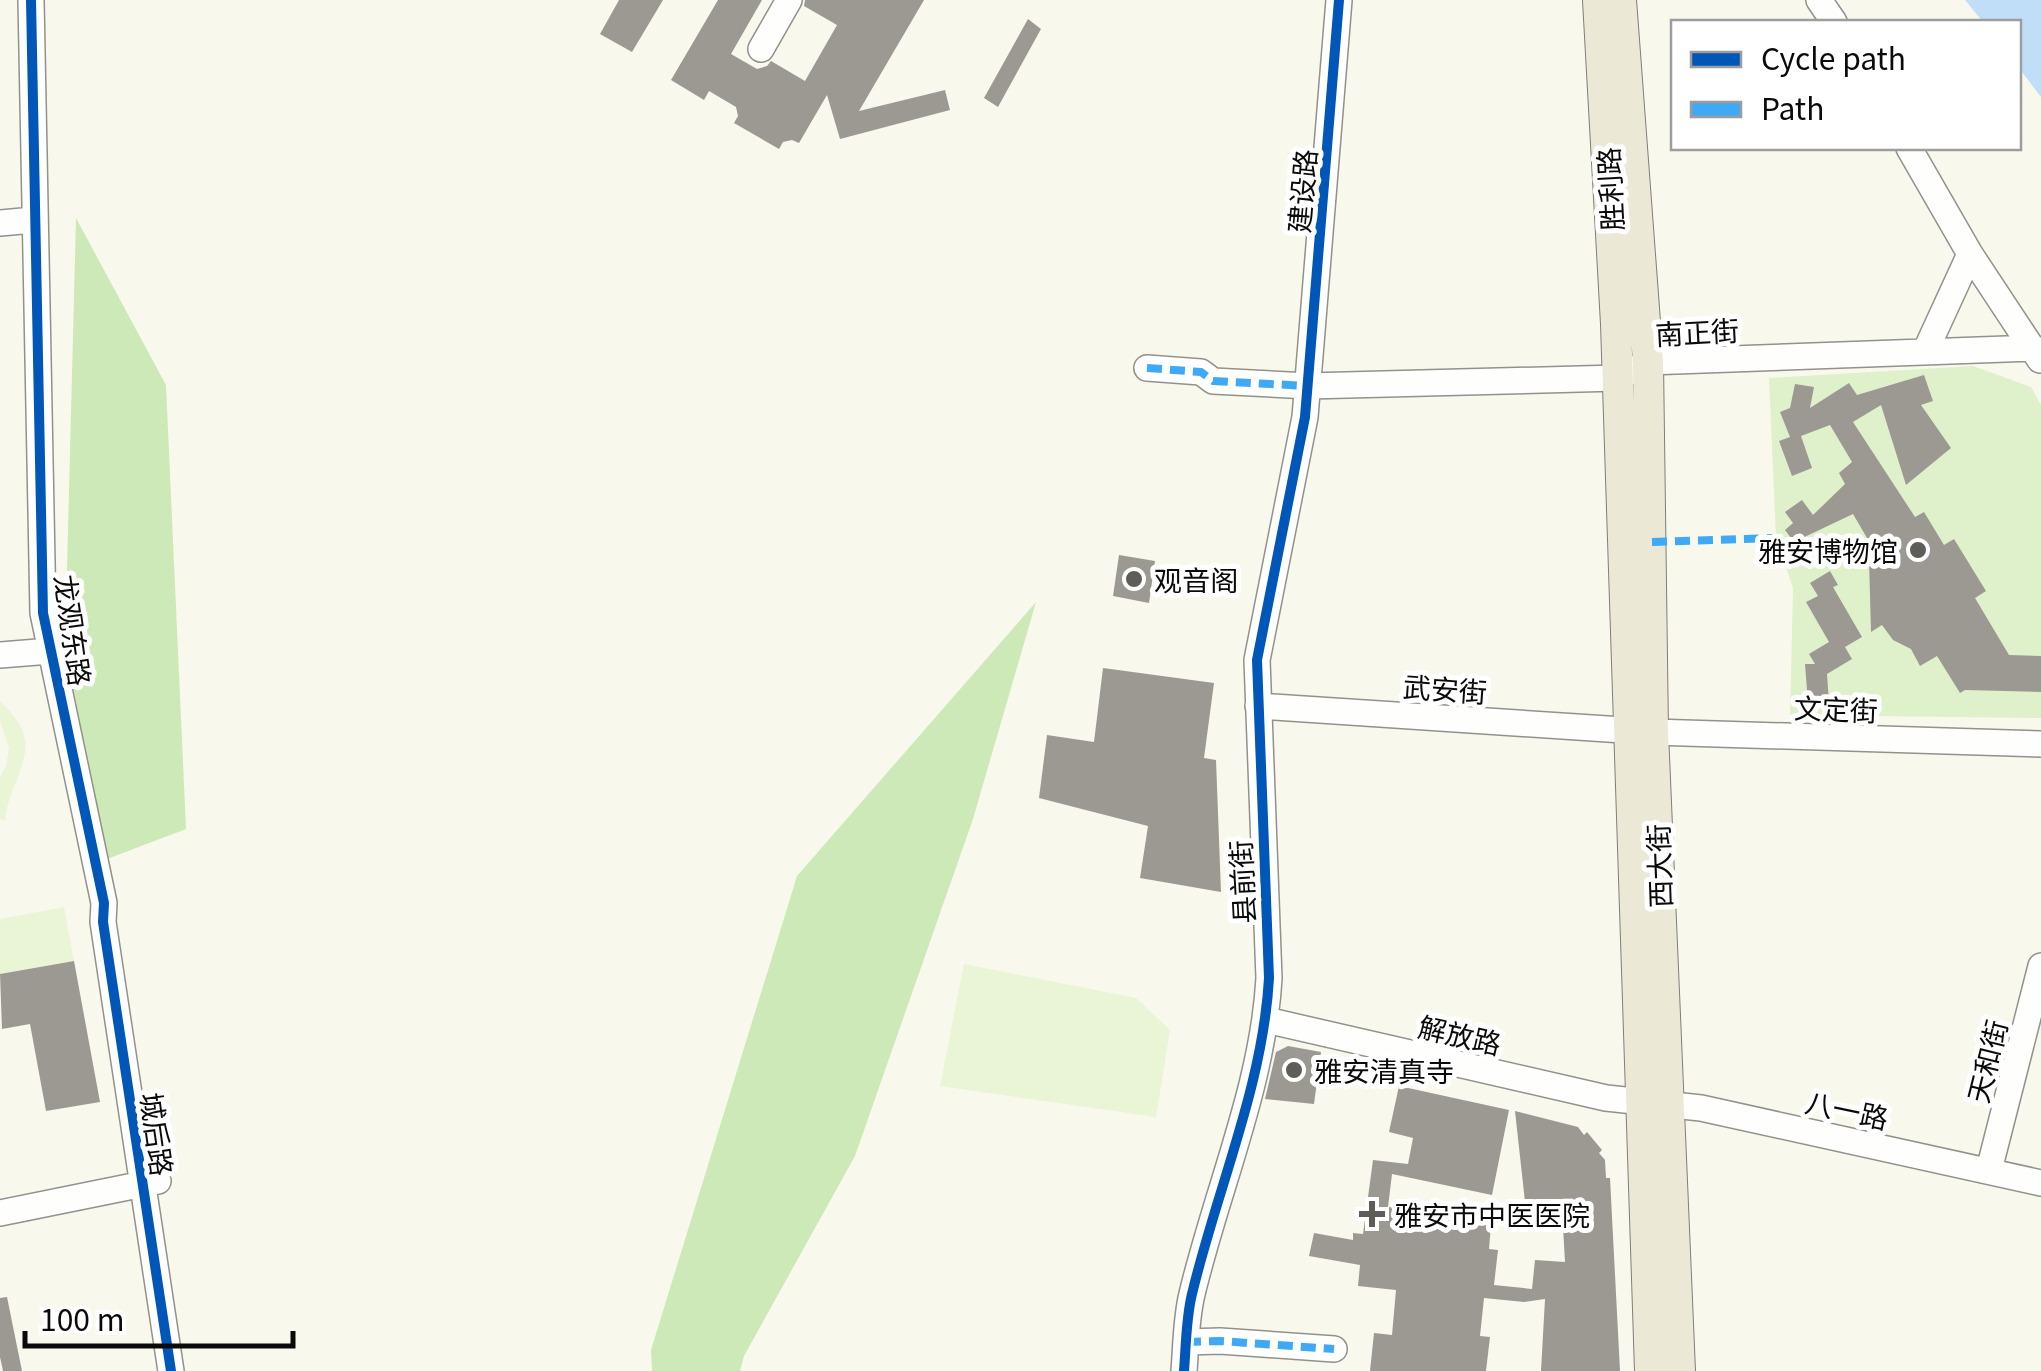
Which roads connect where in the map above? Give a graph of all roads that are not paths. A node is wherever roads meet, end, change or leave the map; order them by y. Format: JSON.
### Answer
{"nodes":[{"id":1,"x":31,"y":0,"type":"edge"},
{"id":2,"x":789,"y":0,"type":"edge"},
{"id":3,"x":1339,"y":0,"type":"edge"},
{"id":4,"x":1598,"y":0,"type":"edge"},
{"id":5,"x":1621,"y":0,"type":"edge"},
{"id":6,"x":761,"y":49,"type":"dead end"},
{"id":7,"x":1910,"y":150,"type":"edge"},
{"id":8,"x":34,"y":220,"type":"junction"},
{"id":9,"x":0,"y":222,"type":"edge"},
{"id":10,"x":1970,"y":254,"type":"junction"},
{"id":11,"x":1926,"y":352,"type":"junction"},
{"id":12,"x":2038,"y":355,"type":"edge"},
{"id":13,"x":1648,"y":362,"type":"junction"},
{"id":14,"x":1147,"y":368,"type":"dead end"},
{"id":15,"x":1618,"y":378,"type":"junction"},
{"id":16,"x":1308,"y":386,"type":"junction"},
{"id":17,"x":50,"y":650,"type":"junction"},
{"id":18,"x":0,"y":655,"type":"edge"},
{"id":19,"x":1258,"y":706,"type":"junction"},
{"id":20,"x":1641,"y":731,"type":"junction"},
{"id":21,"x":2041,"y":744,"type":"edge"},
{"id":22,"x":104,"y":903,"type":"joint"},
{"id":23,"x":2041,"y":966,"type":"edge"},
{"id":24,"x":1266,"y":1020,"type":"junction"},
{"id":25,"x":1653,"y":1104,"type":"junction"},
{"id":26,"x":1989,"y":1170,"type":"junction"},
{"id":27,"x":150,"y":1182,"type":"junction"},
{"id":28,"x":2041,"y":1183,"type":"edge"},
{"id":29,"x":0,"y":1213,"type":"edge"},
{"id":30,"x":1186,"y":1342,"type":"junction"},
{"id":31,"x":1334,"y":1349,"type":"dead end"},
{"id":32,"x":171,"y":1371,"type":"edge"},
{"id":33,"x":187,"y":1371,"type":"edge"},
{"id":34,"x":1184,"y":1371,"type":"edge"},
{"id":35,"x":1650,"y":1371,"type":"edge"},
{"id":36,"x":1680,"y":1371,"type":"edge"}],
"edges":[{"from":1,"to":8,"type":"street","name":"龙观东路"},
{"from":2,"to":6,"type":"street"},
{"from":3,"to":16,"type":"street","name":"建设路"},
{"from":4,"to":15,"type":"main road","name":"胜利路"},
{"from":5,"to":13,"type":"main road","name":"胜利路"},
{"from":7,"to":10,"type":"street"},
{"from":8,"to":9,"type":"street"},
{"from":8,"to":17,"type":"street","name":"龙观东路"},
{"from":10,"to":11,"type":"street"},
{"from":10,"to":12,"type":"street"},
{"from":11,"to":12,"type":"street","name":"南正街"},
{"from":11,"to":13,"type":"street","name":"南正街"},
{"from":13,"to":15,"type":"street","name":"南正街"},
{"from":13,"to":20,"type":"main road","name":"西大街"},
{"from":14,"to":16,"type":"street","name":"南正街"},
{"from":15,"to":16,"type":"street","name":"南正街"},
{"from":15,"to":20,"type":"main road","name":"西大街"},
{"from":16,"to":19,"type":"street","name":"县前街"},
{"from":17,"to":18,"type":"street"},
{"from":17,"to":22,"type":"street","name":"龙观东路"},
{"from":19,"to":20,"type":"street","name":"武安街"},
{"from":19,"to":24,"type":"street","name":"县前街"},
{"from":20,"to":21,"type":"street","name":"文定街"},
{"from":20,"to":25,"type":"main road","name":"西大街"},
{"from":22,"to":27,"type":"street","name":"城后路"},
{"from":23,"to":26,"type":"street","name":"天和街"},
{"from":24,"to":25,"type":"street","name":"解放路"},
{"from":24,"to":30,"type":"street","name":"县前街"},
{"from":25,"to":26,"type":"street","name":"八一路"},
{"from":25,"to":35,"type":"main road","name":"西大街"},
{"from":25,"to":36,"type":"main road","name":"西大街"},
{"from":26,"to":28,"type":"street","name":"八一路"},
{"from":27,"to":29,"type":"street"},
{"from":27,"to":32,"type":"street","name":"城后路"},
{"from":27,"to":33,"type":"street","name":"城后路"},
{"from":30,"to":31,"type":"street"},
{"from":30,"to":34,"type":"street","name":"县前街"}]}
